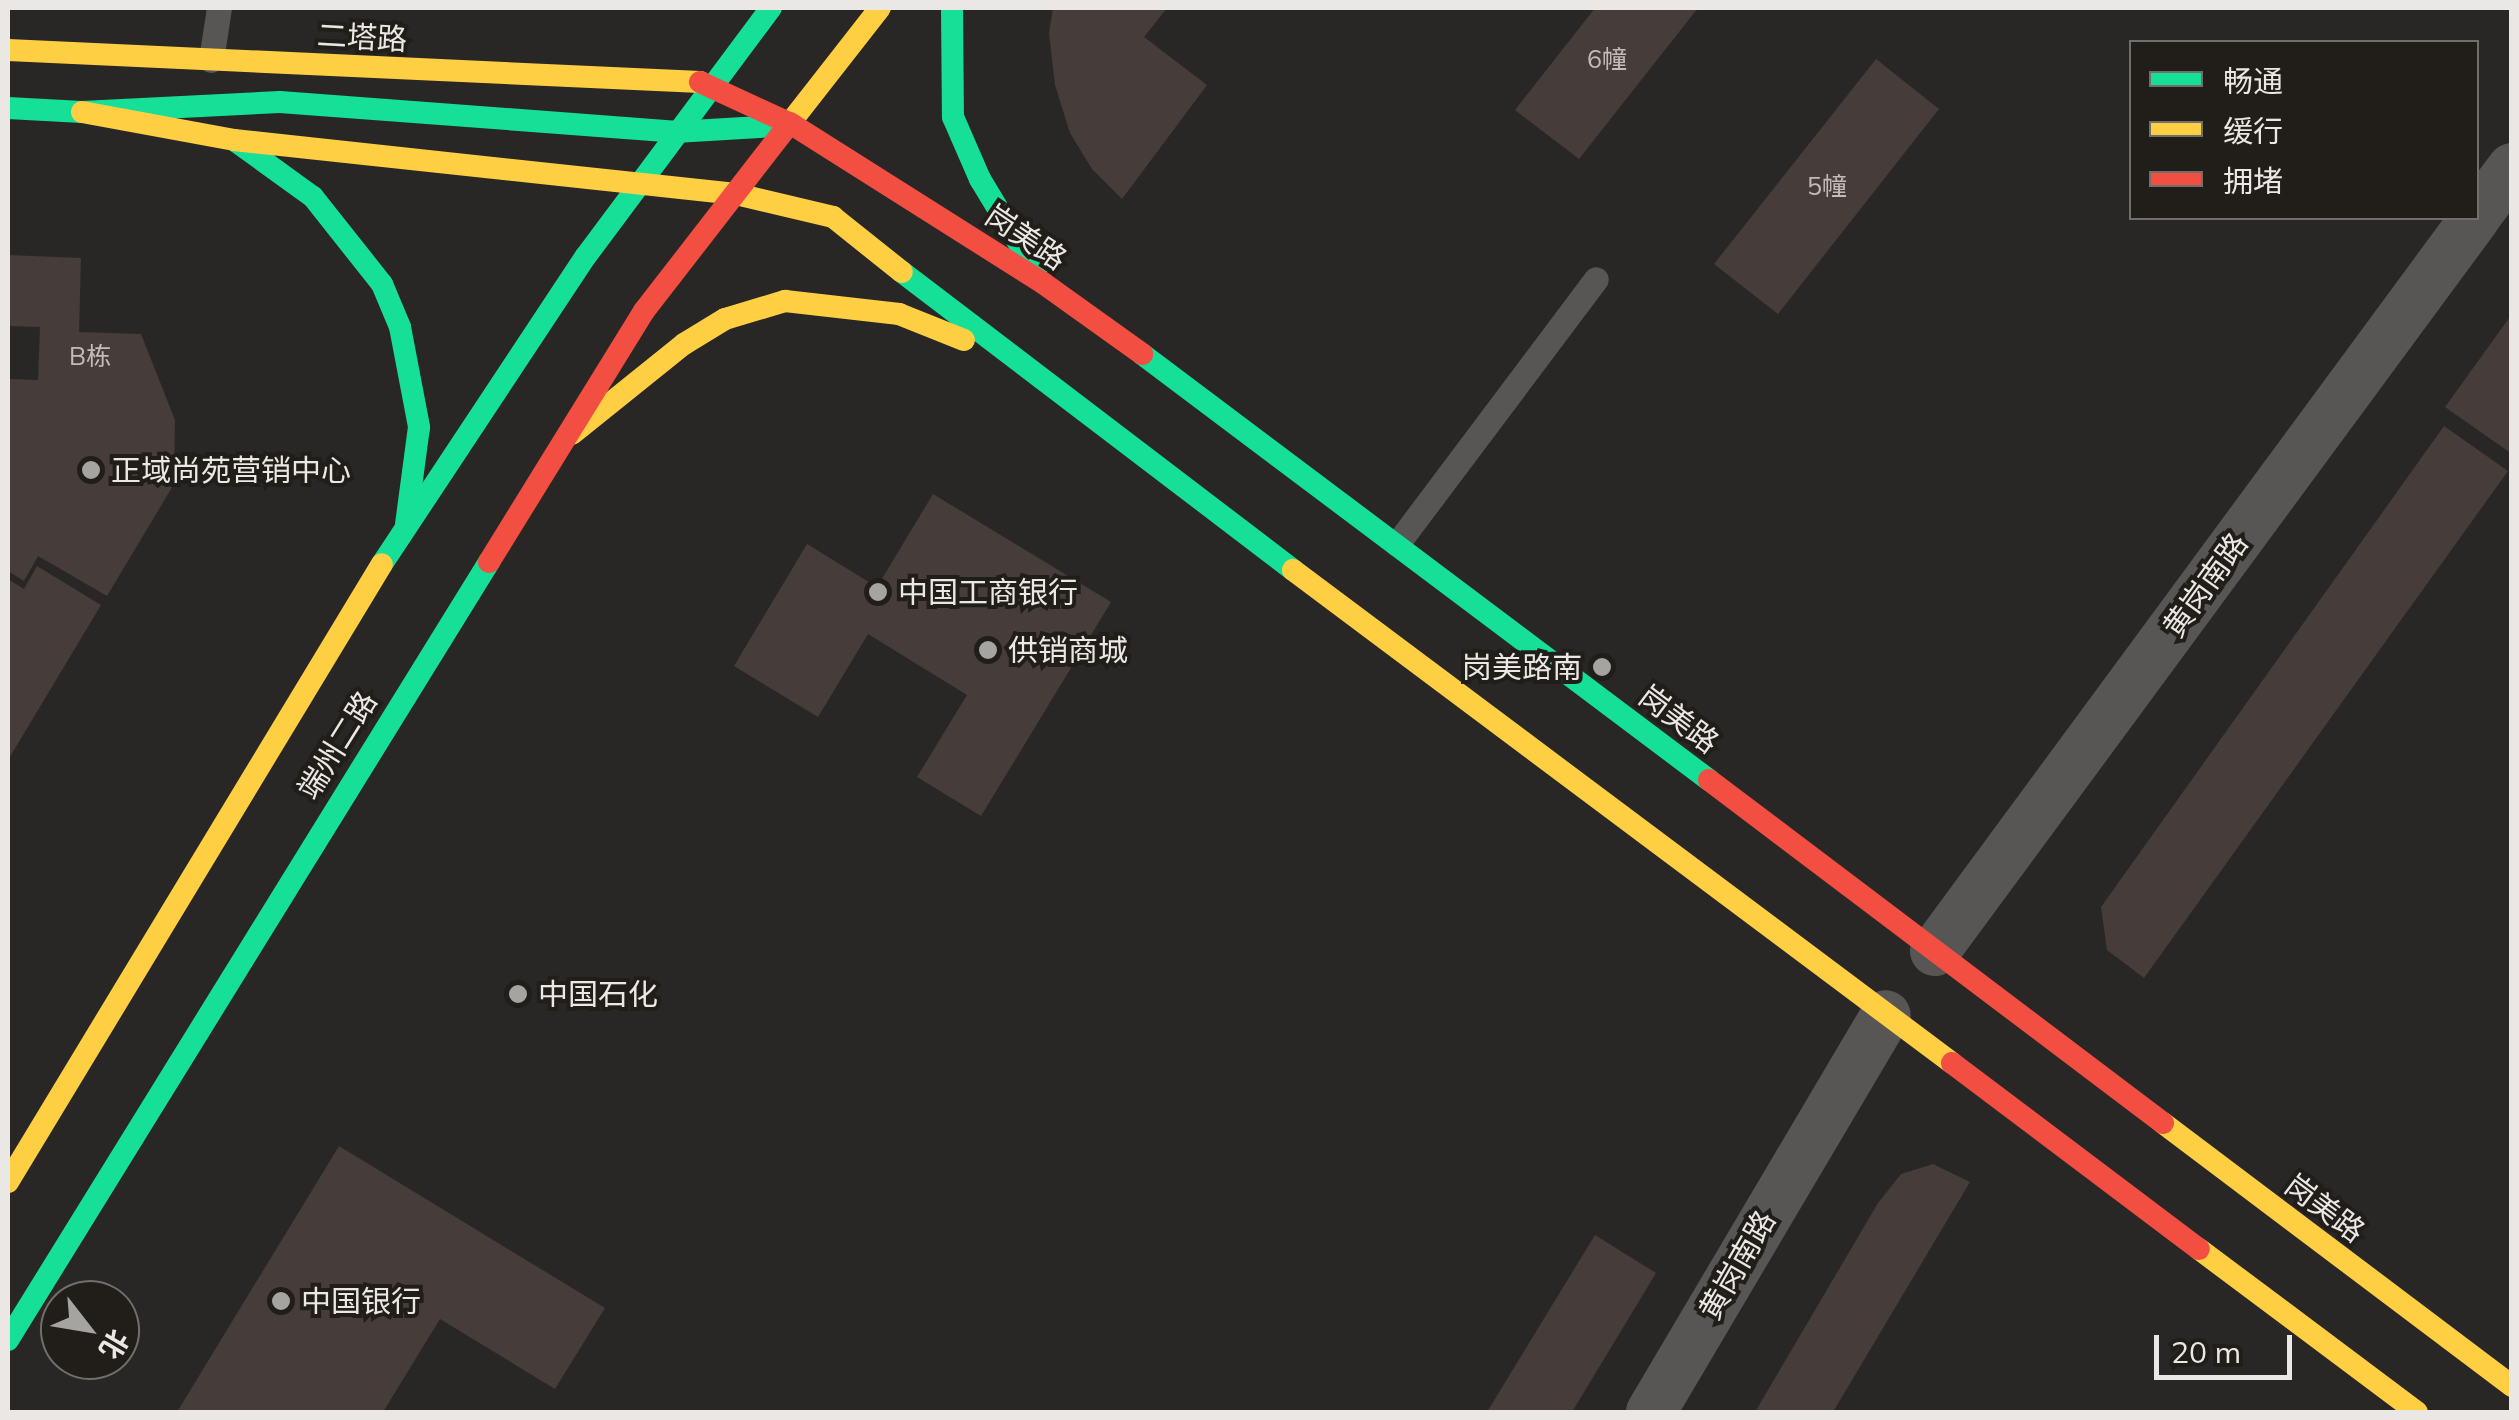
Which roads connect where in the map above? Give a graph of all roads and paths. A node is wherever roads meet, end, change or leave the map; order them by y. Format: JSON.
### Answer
{"nodes":[{"id":1,"x":219,"y":8,"type":"edge"},
{"id":2,"x":771,"y":8,"type":"edge"},
{"id":3,"x":880,"y":8,"type":"edge"},
{"id":4,"x":952,"y":8,"type":"edge"},
{"id":5,"x":8,"y":50,"type":"edge"},
{"id":6,"x":210,"y":60,"type":"junction"},
{"id":7,"x":713,"y":82,"type":"junction"},
{"id":8,"x":8,"y":108,"type":"edge"},
{"id":9,"x":82,"y":112,"type":"junction"},
{"id":10,"x":793,"y":125,"type":"junction"},
{"id":11,"x":676,"y":132,"type":"junction"},
{"id":12,"x":234,"y":140,"type":"junction"},
{"id":13,"x":2512,"y":168,"type":"edge"},
{"id":14,"x":640,"y":182,"type":"junction"},
{"id":15,"x":736,"y":194,"type":"junction"},
{"id":16,"x":2479,"y":213,"type":"edge"},
{"id":17,"x":2474,"y":220,"type":"edge"},
{"id":18,"x":1596,"y":279,"type":"dead end"},
{"id":19,"x":1043,"y":283,"type":"junction"},
{"id":20,"x":1009,"y":357,"type":"junction"},
{"id":21,"x":1192,"y":390,"type":"junction"},
{"id":22,"x":556,"y":446,"type":"junction"},
{"id":23,"x":1144,"y":458,"type":"junction"},
{"id":24,"x":406,"y":524,"type":"junction"},
{"id":25,"x":1397,"y":544,"type":"junction"},
{"id":26,"x":1935,"y":951,"type":"junction"},
{"id":27,"x":137,"y":967,"type":"junction"},
{"id":28,"x":166,"y":984,"type":"dead end"},
{"id":29,"x":1886,"y":1015,"type":"junction"},
{"id":30,"x":8,"y":1182,"type":"edge"},
{"id":31,"x":8,"y":1340,"type":"edge"},
{"id":32,"x":2512,"y":1386,"type":"edge"},
{"id":33,"x":1651,"y":1412,"type":"edge"},
{"id":34,"x":2416,"y":1412,"type":"edge"}],
"edges":[{"from":1,"to":6,"type":"lane"},
{"from":2,"to":7,"type":"main road","name":"端州二路"},
{"from":3,"to":10,"type":"main road","name":"端州二路"},
{"from":4,"to":19,"type":"main road"},
{"from":5,"to":6,"type":"main road","name":"二塔路"},
{"from":6,"to":7,"type":"main road","name":"二塔路"},
{"from":7,"to":10,"type":"main road","name":"岗美路"},
{"from":7,"to":11,"type":"main road","name":"端州二路"},
{"from":8,"to":9,"type":"main road"},
{"from":9,"to":11,"type":"main road"},
{"from":9,"to":12,"type":"main road"},
{"from":10,"to":11,"type":"main road"},
{"from":10,"to":15,"type":"main road","name":"端州二路"},
{"from":10,"to":19,"type":"main road","name":"岗美路"},
{"from":11,"to":14,"type":"main road","name":"端州二路"},
{"from":12,"to":14,"type":"main road"},
{"from":12,"to":24,"type":"main road"},
{"from":13,"to":16,"type":"street","name":"黄岗南路"},
{"from":14,"to":15,"type":"main road"},
{"from":14,"to":24,"type":"main road","name":"端州二路"},
{"from":15,"to":20,"type":"main road"},
{"from":15,"to":22,"type":"main road","name":"端州二路"},
{"from":17,"to":26,"type":"street","name":"黄岗南路"},
{"from":18,"to":25,"type":"lane"},
{"from":19,"to":21,"type":"main road","name":"岗美路"},
{"from":20,"to":22,"type":"main road"},
{"from":20,"to":23,"type":"main road"},
{"from":21,"to":23,"type":"main road"},
{"from":21,"to":25,"type":"main road","name":"岗美路"},
{"from":22,"to":31,"type":"main road","name":"端州二路"},
{"from":23,"to":29,"type":"main road"},
{"from":24,"to":27,"type":"main road","name":"端州二路"},
{"from":25,"to":26,"type":"main road","name":"岗美路"},
{"from":26,"to":32,"type":"main road","name":"岗美路"},
{"from":27,"to":28,"type":"main road"},
{"from":27,"to":30,"type":"main road","name":"端州二路"},
{"from":29,"to":33,"type":"street","name":"黄岗南路"},
{"from":29,"to":34,"type":"main road"}]}
